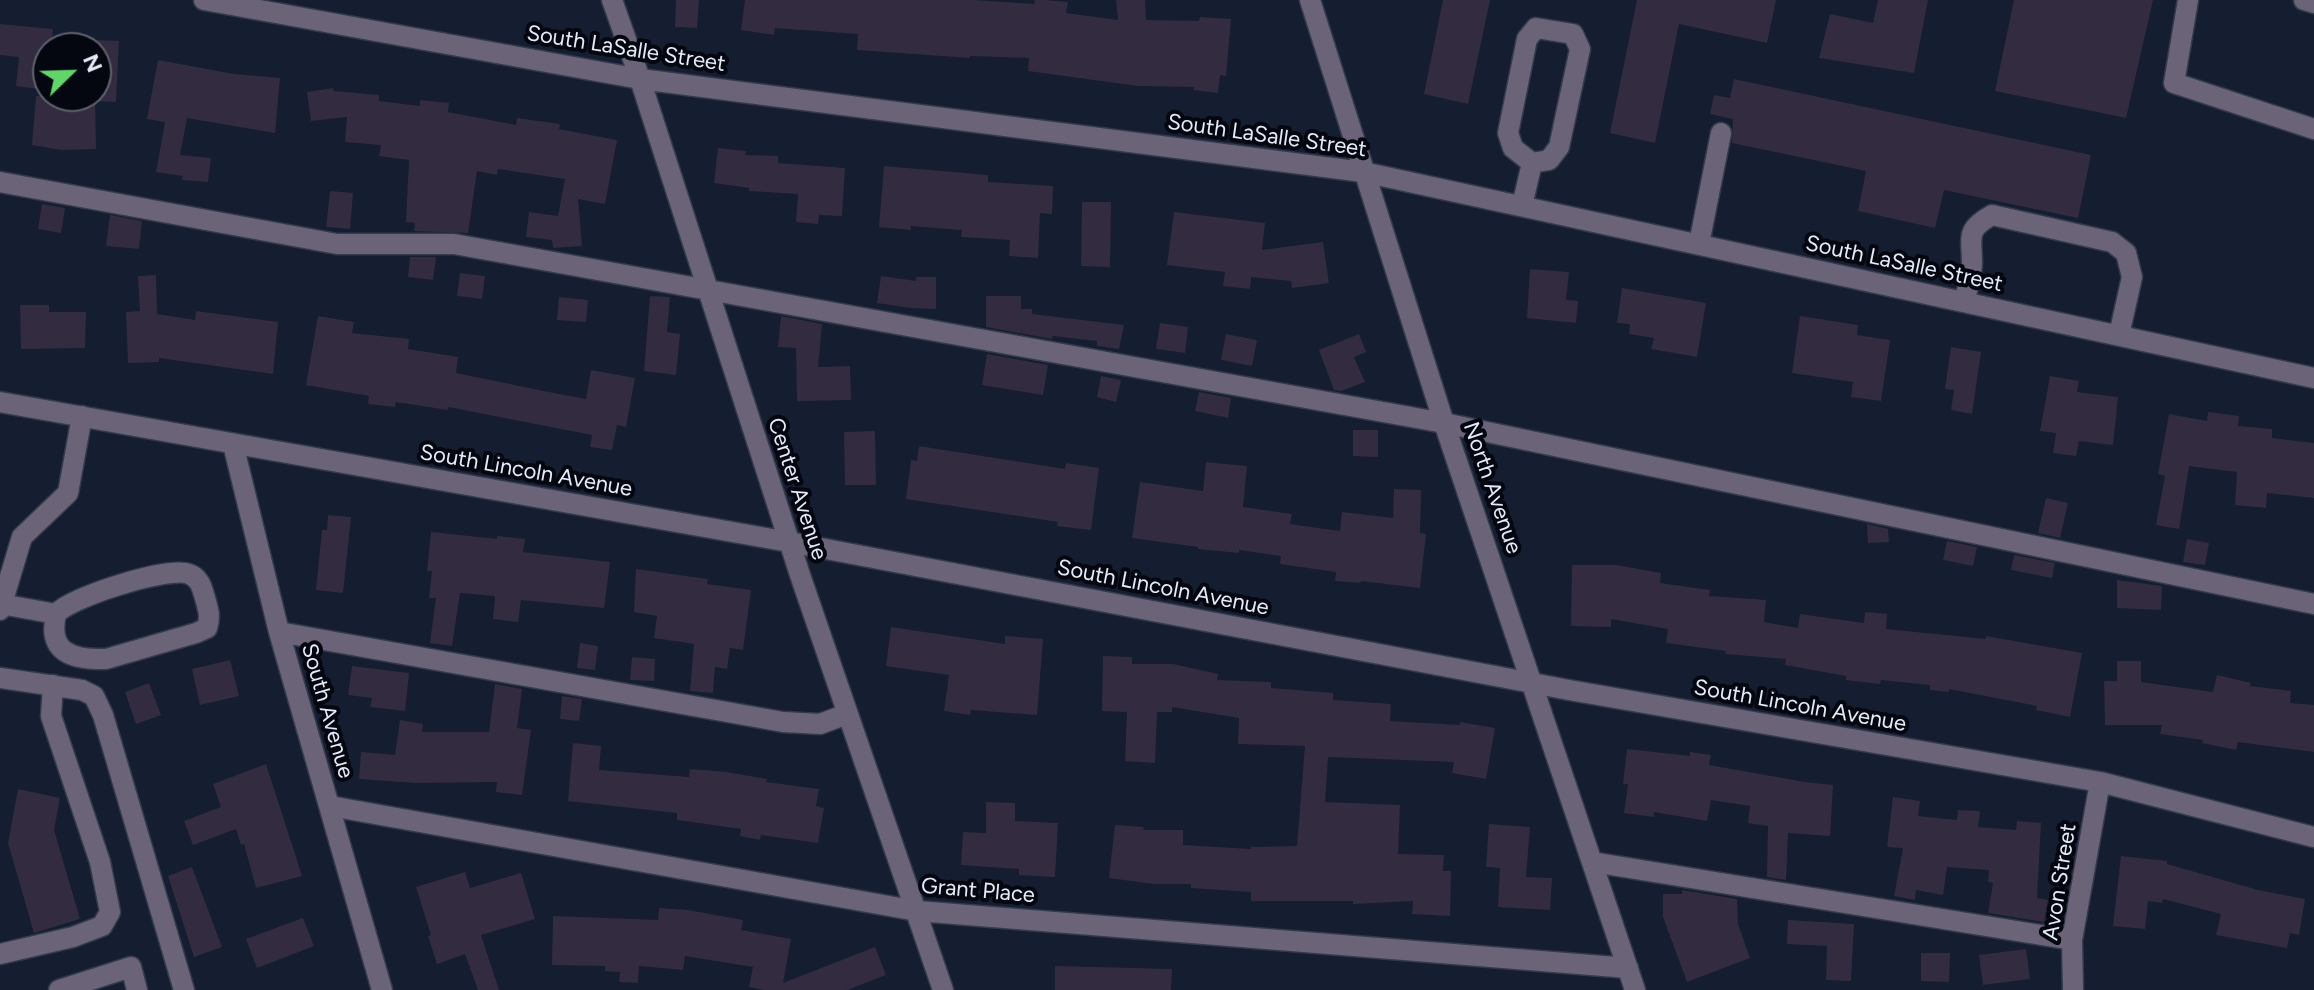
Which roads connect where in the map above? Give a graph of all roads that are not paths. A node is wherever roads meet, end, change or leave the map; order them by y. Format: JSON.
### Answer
{"nodes":[{"id":1,"x":204,"y":0,"type":"edge"},
{"id":2,"x":612,"y":0,"type":"edge"},
{"id":3,"x":1310,"y":0,"type":"edge"},
{"id":4,"x":2188,"y":0,"type":"edge"},
{"id":5,"x":2304,"y":0,"type":"edge"},
{"id":6,"x":2314,"y":3,"type":"edge"},
{"id":7,"x":640,"y":79,"type":"junction"},
{"id":8,"x":2314,"y":129,"type":"edge"},
{"id":9,"x":1721,"y":133,"type":"dead end"},
{"id":10,"x":1532,"y":163,"type":"junction"},
{"id":11,"x":1363,"y":172,"type":"junction"},
{"id":12,"x":0,"y":182,"type":"edge"},
{"id":13,"x":1522,"y":206,"type":"junction"},
{"id":14,"x":1699,"y":244,"type":"junction"},
{"id":15,"x":707,"y":291,"type":"junction"},
{"id":16,"x":1964,"y":302,"type":"junction"},
{"id":17,"x":2119,"y":335,"type":"junction"},
{"id":18,"x":2314,"y":378,"type":"edge"},
{"id":19,"x":0,"y":402,"type":"edge"},
{"id":20,"x":82,"y":416,"type":"junction"},
{"id":21,"x":1444,"y":423,"type":"junction"},
{"id":22,"x":233,"y":444,"type":"junction"},
{"id":23,"x":789,"y":542,"type":"junction"},
{"id":24,"x":2314,"y":604,"type":"edge"},
{"id":25,"x":1,"y":607,"type":"edge"},
{"id":26,"x":56,"y":614,"type":"junction"},
{"id":27,"x":279,"y":632,"type":"junction"},
{"id":28,"x":0,"y":678,"type":"edge"},
{"id":29,"x":1532,"y":682,"type":"junction"},
{"id":30,"x":53,"y":685,"type":"junction"},
{"id":31,"x":847,"y":714,"type":"junction"},
{"id":32,"x":2100,"y":782,"type":"junction"},
{"id":33,"x":330,"y":806,"type":"junction"},
{"id":34,"x":2314,"y":837,"type":"edge"},
{"id":35,"x":1592,"y":862,"type":"junction"},
{"id":36,"x":917,"y":911,"type":"junction"},
{"id":37,"x":2072,"y":940,"type":"junction"},
{"id":38,"x":0,"y":954,"type":"edge"},
{"id":39,"x":1628,"y":968,"type":"junction"},
{"id":40,"x":59,"y":990,"type":"edge"},
{"id":41,"x":137,"y":990,"type":"edge"},
{"id":42,"x":184,"y":990,"type":"edge"},
{"id":43,"x":382,"y":990,"type":"edge"},
{"id":44,"x":943,"y":990,"type":"edge"},
{"id":45,"x":1635,"y":990,"type":"edge"},
{"id":46,"x":2073,"y":990,"type":"edge"}],
"edges":[{"from":1,"to":7,"type":"street","name":"South LaSalle Street"},
{"from":2,"to":7,"type":"street","name":"Center Avenue"},
{"from":3,"to":11,"type":"street","name":"North Avenue"},
{"from":4,"to":8,"type":"street"},
{"from":5,"to":6,"type":"street"},
{"from":7,"to":11,"type":"street","name":"South LaSalle Street"},
{"from":7,"to":15,"type":"street","name":"Center Avenue"},
{"from":9,"to":14,"type":"street"},
{"from":10,"to":10,"type":"street"},
{"from":10,"to":13,"type":"street"},
{"from":11,"to":13,"type":"street","name":"South LaSalle Street"},
{"from":11,"to":21,"type":"street","name":"North Avenue"},
{"from":12,"to":15,"type":"street"},
{"from":13,"to":14,"type":"street","name":"South LaSalle Street"},
{"from":14,"to":16,"type":"street","name":"South LaSalle Street"},
{"from":15,"to":21,"type":"street"},
{"from":15,"to":23,"type":"street","name":"Center Avenue"},
{"from":16,"to":17,"type":"street","name":"South LaSalle Street"},
{"from":16,"to":17,"type":"street"},
{"from":17,"to":18,"type":"street","name":"South LaSalle Street"},
{"from":19,"to":20,"type":"street","name":"South Lincoln Avenue"},
{"from":20,"to":22,"type":"street","name":"South Lincoln Avenue"},
{"from":20,"to":25,"type":"street"},
{"from":21,"to":24,"type":"street"},
{"from":21,"to":29,"type":"street","name":"North Avenue"},
{"from":22,"to":23,"type":"street","name":"South Lincoln Avenue"},
{"from":22,"to":27,"type":"street","name":"South Avenue"},
{"from":23,"to":29,"type":"street","name":"South Lincoln Avenue"},
{"from":23,"to":31,"type":"street","name":"Center Avenue"},
{"from":25,"to":26,"type":"street"},
{"from":26,"to":26,"type":"street"},
{"from":27,"to":31,"type":"street"},
{"from":27,"to":33,"type":"street","name":"South Avenue"},
{"from":28,"to":30,"type":"street"},
{"from":29,"to":32,"type":"street","name":"South Lincoln Avenue"},
{"from":29,"to":35,"type":"street","name":"North Avenue"},
{"from":30,"to":38,"type":"street"},
{"from":30,"to":42,"type":"street"},
{"from":31,"to":36,"type":"street","name":"Center Avenue"},
{"from":32,"to":34,"type":"street","name":"South Lincoln Avenue"},
{"from":32,"to":37,"type":"street","name":"Avon Street"},
{"from":33,"to":36,"type":"street","name":"Grant Place"},
{"from":33,"to":43,"type":"street","name":"South Avenue"},
{"from":35,"to":37,"type":"street"},
{"from":35,"to":39,"type":"street","name":"North Avenue"},
{"from":36,"to":39,"type":"street","name":"Grant Place"},
{"from":36,"to":44,"type":"street","name":"Center Avenue"},
{"from":37,"to":46,"type":"street","name":"Avon Street"},
{"from":39,"to":45,"type":"street","name":"North Avenue"},
{"from":40,"to":41,"type":"street"}]}
